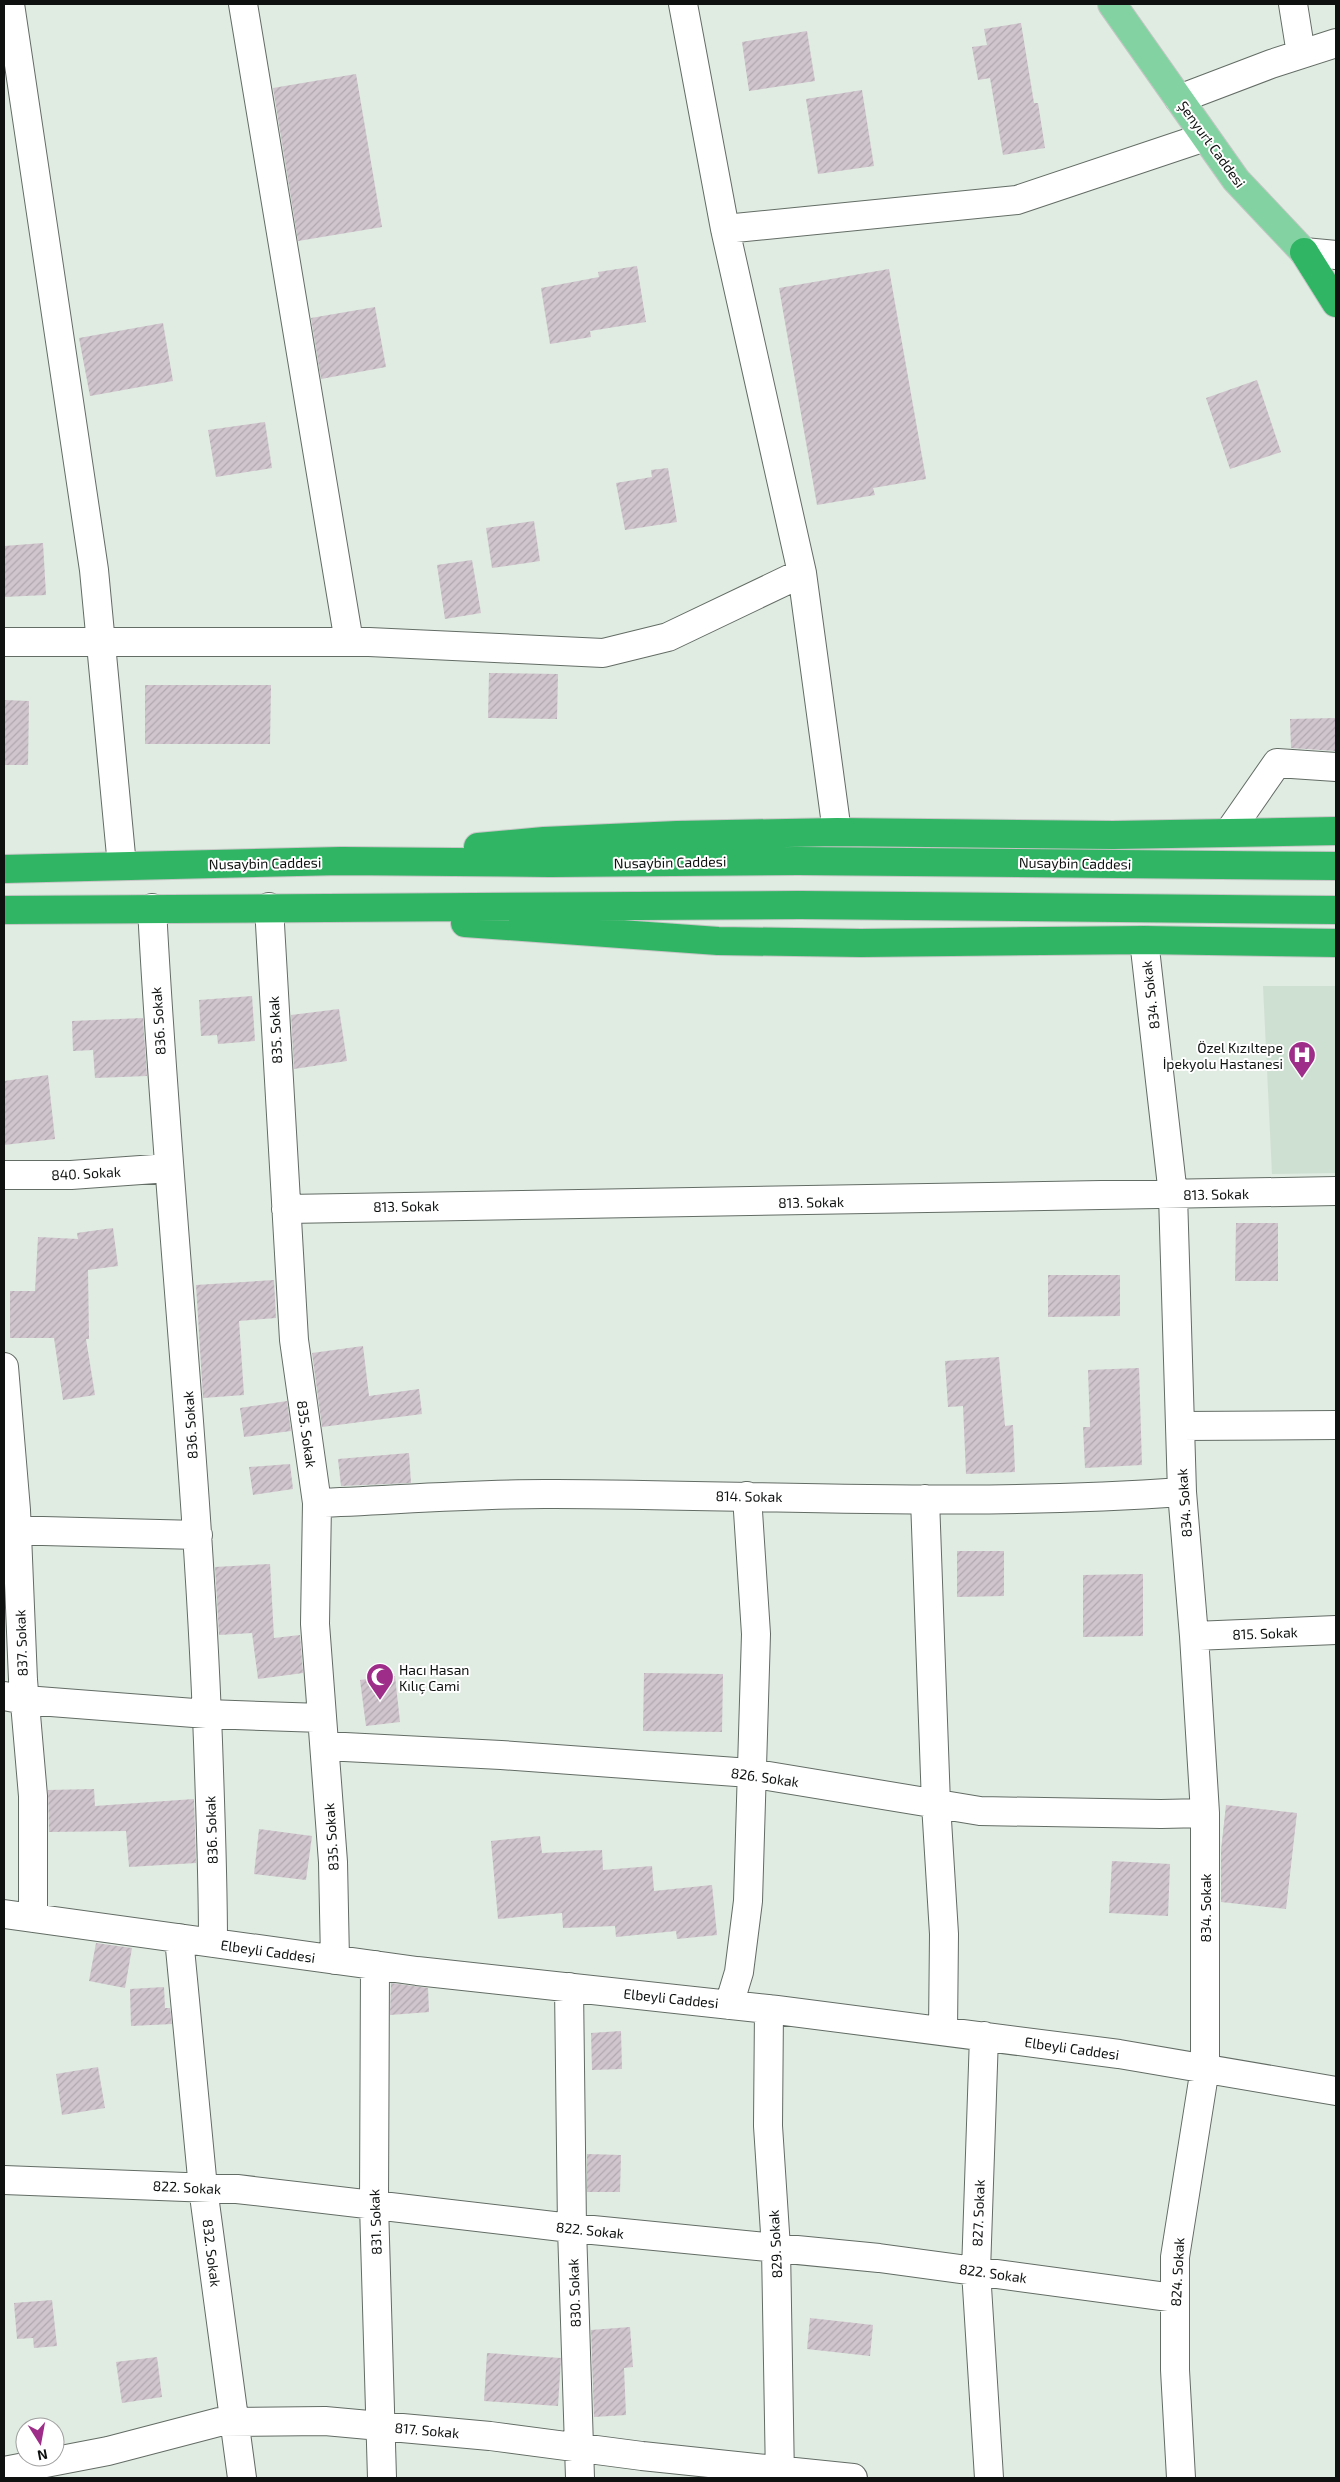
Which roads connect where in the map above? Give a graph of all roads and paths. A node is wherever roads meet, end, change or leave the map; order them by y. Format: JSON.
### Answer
{"nodes":[{"id":1,"x":10,"y":4,"type":"edge"},
{"id":2,"x":243,"y":4,"type":"edge"},
{"id":3,"x":683,"y":4,"type":"edge"},
{"id":4,"x":1112,"y":4,"type":"edge"},
{"id":5,"x":1293,"y":4,"type":"edge"},
{"id":6,"x":1336,"y":43,"type":"edge"},
{"id":7,"x":1301,"y":54,"type":"junction"},
{"id":8,"x":1179,"y":99,"type":"junction"},
{"id":9,"x":1205,"y":137,"type":"junction"},
{"id":10,"x":725,"y":229,"type":"junction"},
{"id":11,"x":1304,"y":252,"type":"junction"},
{"id":12,"x":1336,"y":255,"type":"edge"},
{"id":13,"x":1336,"y":276,"type":"edge"},
{"id":14,"x":1336,"y":303,"type":"edge"},
{"id":15,"x":802,"y":573,"type":"junction"},
{"id":16,"x":102,"y":641,"type":"junction"},
{"id":17,"x":4,"y":642,"type":"edge"},
{"id":18,"x":350,"y":642,"type":"junction"},
{"id":19,"x":1336,"y":767,"type":"edge"},
{"id":20,"x":1336,"y":831,"type":"edge"},
{"id":21,"x":836,"y":832,"type":"junction"},
{"id":22,"x":1229,"y":832,"type":"junction"},
{"id":23,"x":341,"y":861,"type":"junction"},
{"id":24,"x":122,"y":866,"type":"junction"},
{"id":25,"x":1336,"y":866,"type":"edge"},
{"id":26,"x":4,"y":869,"type":"edge"},
{"id":27,"x":269,"y":907,"type":"junction"},
{"id":28,"x":152,"y":908,"type":"junction"},
{"id":29,"x":4,"y":910,"type":"edge"},
{"id":30,"x":1336,"y":910,"type":"edge"},
{"id":31,"x":1144,"y":940,"type":"junction"},
{"id":32,"x":1336,"y":943,"type":"edge"},
{"id":33,"x":169,"y":1168,"type":"junction"},
{"id":34,"x":4,"y":1175,"type":"edge"},
{"id":35,"x":1336,"y":1192,"type":"edge"},
{"id":36,"x":1173,"y":1195,"type":"junction"},
{"id":37,"x":286,"y":1209,"type":"junction"},
{"id":38,"x":4,"y":1368,"type":"edge"},
{"id":39,"x":1336,"y":1425,"type":"edge"},
{"id":40,"x":1180,"y":1426,"type":"junction"},
{"id":41,"x":1182,"y":1492,"type":"junction"},
{"id":42,"x":747,"y":1496,"type":"junction"},
{"id":43,"x":925,"y":1499,"type":"junction"},
{"id":44,"x":317,"y":1503,"type":"junction"},
{"id":45,"x":10,"y":1530,"type":"edge"},
{"id":46,"x":198,"y":1535,"type":"junction"},
{"id":47,"x":1336,"y":1630,"type":"edge"},
{"id":48,"x":1194,"y":1636,"type":"junction"},
{"id":49,"x":14,"y":1698,"type":"edge"},
{"id":50,"x":207,"y":1714,"type":"junction"},
{"id":51,"x":322,"y":1718,"type":"junction"},
{"id":52,"x":325,"y":1746,"type":"junction"},
{"id":53,"x":750,"y":1773,"type":"junction"},
{"id":54,"x":936,"y":1804,"type":"junction"},
{"id":55,"x":1205,"y":1813,"type":"junction"},
{"id":56,"x":4,"y":1914,"type":"edge"},
{"id":57,"x":33,"y":1918,"type":"junction"},
{"id":58,"x":179,"y":1938,"type":"junction"},
{"id":59,"x":213,"y":1943,"type":"junction"},
{"id":60,"x":335,"y":1960,"type":"junction"},
{"id":61,"x":375,"y":1965,"type":"junction"},
{"id":62,"x":569,"y":1988,"type":"junction"},
{"id":63,"x":729,"y":2004,"type":"junction"},
{"id":64,"x":769,"y":2009,"type":"junction"},
{"id":65,"x":943,"y":2031,"type":"junction"},
{"id":66,"x":984,"y":2036,"type":"junction"},
{"id":67,"x":1205,"y":2068,"type":"junction"},
{"id":68,"x":1336,"y":2091,"type":"edge"},
{"id":69,"x":4,"y":2180,"type":"edge"},
{"id":70,"x":203,"y":2188,"type":"junction"},
{"id":71,"x":374,"y":2205,"type":"junction"},
{"id":72,"x":572,"y":2228,"type":"junction"},
{"id":73,"x":776,"y":2248,"type":"junction"},
{"id":74,"x":976,"y":2271,"type":"junction"},
{"id":75,"x":1174,"y":2298,"type":"junction"},
{"id":76,"x":234,"y":2422,"type":"junction"},
{"id":77,"x":379,"y":2426,"type":"junction"},
{"id":78,"x":579,"y":2447,"type":"junction"},
{"id":79,"x":4,"y":2471,"type":"edge"},
{"id":80,"x":780,"y":2474,"type":"edge"},
{"id":81,"x":242,"y":2478,"type":"edge"},
{"id":82,"x":382,"y":2478,"type":"edge"},
{"id":83,"x":580,"y":2478,"type":"edge"},
{"id":84,"x":853,"y":2478,"type":"edge"},
{"id":85,"x":989,"y":2478,"type":"edge"},
{"id":86,"x":1181,"y":2478,"type":"edge"}],
"edges":[{"from":1,"to":16,"type":"street"},
{"from":2,"to":18,"type":"street"},
{"from":3,"to":10,"type":"street"},
{"from":4,"to":8,"type":"main road","name":"Şenyurt Caddesi"},
{"from":5,"to":7,"type":"street"},
{"from":6,"to":7,"type":"street"},
{"from":7,"to":8,"type":"street"},
{"from":8,"to":9,"type":"main road","name":"Şenyurt Caddesi"},
{"from":9,"to":10,"type":"street"},
{"from":9,"to":11,"type":"main road","name":"Şenyurt Caddesi"},
{"from":10,"to":15,"type":"street"},
{"from":11,"to":12,"type":"street"},
{"from":11,"to":13,"type":"highway"},
{"from":11,"to":14,"type":"highway","name":"Şenyurt Caddesi"},
{"from":15,"to":18,"type":"street"},
{"from":15,"to":21,"type":"street"},
{"from":16,"to":17,"type":"street"},
{"from":16,"to":18,"type":"street"},
{"from":16,"to":24,"type":"street"},
{"from":19,"to":22,"type":"street"},
{"from":20,"to":22,"type":"highway"},
{"from":21,"to":22,"type":"highway"},
{"from":21,"to":23,"type":"highway"},
{"from":23,"to":24,"type":"highway","name":"Nusaybin Caddesi"},
{"from":23,"to":25,"type":"highway","name":"Nusaybin Caddesi"},
{"from":24,"to":26,"type":"highway","name":"Nusaybin Caddesi"},
{"from":27,"to":28,"type":"highway"},
{"from":27,"to":30,"type":"highway"},
{"from":27,"to":31,"type":"highway"},
{"from":27,"to":37,"type":"street","name":"835. Sokak"},
{"from":28,"to":29,"type":"highway"},
{"from":28,"to":33,"type":"street","name":"836. Sokak"},
{"from":31,"to":32,"type":"highway"},
{"from":31,"to":36,"type":"street","name":"834. Sokak"},
{"from":33,"to":34,"type":"street","name":"840. Sokak"},
{"from":33,"to":46,"type":"street","name":"836. Sokak"},
{"from":35,"to":36,"type":"street","name":"813. Sokak"},
{"from":36,"to":37,"type":"street","name":"813. Sokak"},
{"from":36,"to":40,"type":"street","name":"834. Sokak"},
{"from":37,"to":44,"type":"street","name":"835. Sokak"},
{"from":38,"to":45,"type":"street","name":"837. Sokak"},
{"from":39,"to":40,"type":"street"},
{"from":40,"to":41,"type":"street","name":"834. Sokak"},
{"from":41,"to":43,"type":"street","name":"814. Sokak"},
{"from":41,"to":48,"type":"street","name":"834. Sokak"},
{"from":42,"to":43,"type":"street","name":"814. Sokak"},
{"from":42,"to":44,"type":"street","name":"814. Sokak"},
{"from":42,"to":53,"type":"street"},
{"from":43,"to":54,"type":"street"},
{"from":44,"to":51,"type":"street","name":"835. Sokak"},
{"from":45,"to":46,"type":"street"},
{"from":45,"to":49,"type":"street","name":"837. Sokak"},
{"from":46,"to":50,"type":"street","name":"836. Sokak"},
{"from":47,"to":48,"type":"street","name":"815. Sokak"},
{"from":48,"to":55,"type":"street","name":"834. Sokak"},
{"from":49,"to":50,"type":"street"},
{"from":49,"to":57,"type":"street","name":"837. Sokak"},
{"from":50,"to":51,"type":"street"},
{"from":50,"to":59,"type":"street","name":"836. Sokak"},
{"from":51,"to":52,"type":"street","name":"835. Sokak"},
{"from":52,"to":53,"type":"street","name":"826. Sokak"},
{"from":52,"to":60,"type":"street","name":"835. Sokak"},
{"from":53,"to":54,"type":"street","name":"826. Sokak"},
{"from":53,"to":63,"type":"street"},
{"from":54,"to":55,"type":"street","name":"826. Sokak"},
{"from":54,"to":65,"type":"street"},
{"from":55,"to":67,"type":"street","name":"834. Sokak"},
{"from":56,"to":57,"type":"street","name":"Elbeyli Caddesi"},
{"from":57,"to":58,"type":"street","name":"Elbeyli Caddesi"},
{"from":58,"to":59,"type":"street","name":"Elbeyli Caddesi"},
{"from":58,"to":70,"type":"street","name":"832. Sokak"},
{"from":59,"to":60,"type":"street","name":"Elbeyli Caddesi"},
{"from":60,"to":61,"type":"street","name":"Elbeyli Caddesi"},
{"from":61,"to":62,"type":"street","name":"Elbeyli Caddesi"},
{"from":61,"to":71,"type":"street","name":"831. Sokak"},
{"from":62,"to":63,"type":"street","name":"Elbeyli Caddesi"},
{"from":62,"to":72,"type":"street","name":"830. Sokak"},
{"from":63,"to":64,"type":"street","name":"Elbeyli Caddesi"},
{"from":64,"to":65,"type":"street","name":"Elbeyli Caddesi"},
{"from":64,"to":73,"type":"street","name":"829. Sokak"},
{"from":65,"to":66,"type":"street","name":"Elbeyli Caddesi"},
{"from":66,"to":67,"type":"street","name":"Elbeyli Caddesi"},
{"from":66,"to":74,"type":"street","name":"827. Sokak"},
{"from":67,"to":68,"type":"street","name":"Elbeyli Caddesi"},
{"from":67,"to":75,"type":"street","name":"824. Sokak"},
{"from":69,"to":70,"type":"street","name":"822. Sokak"},
{"from":70,"to":71,"type":"street","name":"822. Sokak"},
{"from":70,"to":76,"type":"street","name":"832. Sokak"},
{"from":71,"to":72,"type":"street","name":"822. Sokak"},
{"from":71,"to":77,"type":"street","name":"831. Sokak"},
{"from":72,"to":73,"type":"street","name":"822. Sokak"},
{"from":72,"to":78,"type":"street","name":"830. Sokak"},
{"from":73,"to":74,"type":"street","name":"822. Sokak"},
{"from":73,"to":80,"type":"street","name":"829. Sokak"},
{"from":74,"to":75,"type":"street","name":"822. Sokak"},
{"from":74,"to":85,"type":"street","name":"827. Sokak"},
{"from":75,"to":86,"type":"street","name":"824. Sokak"},
{"from":76,"to":77,"type":"street","name":"817. Sokak"},
{"from":76,"to":79,"type":"street","name":"817. Sokak"},
{"from":76,"to":81,"type":"street","name":"832. Sokak"},
{"from":77,"to":78,"type":"street","name":"817. Sokak"},
{"from":77,"to":82,"type":"street","name":"831. Sokak"},
{"from":78,"to":80,"type":"street","name":"817. Sokak"},
{"from":78,"to":83,"type":"street","name":"830. Sokak"},
{"from":80,"to":84,"type":"street","name":"817. Sokak"}]}
